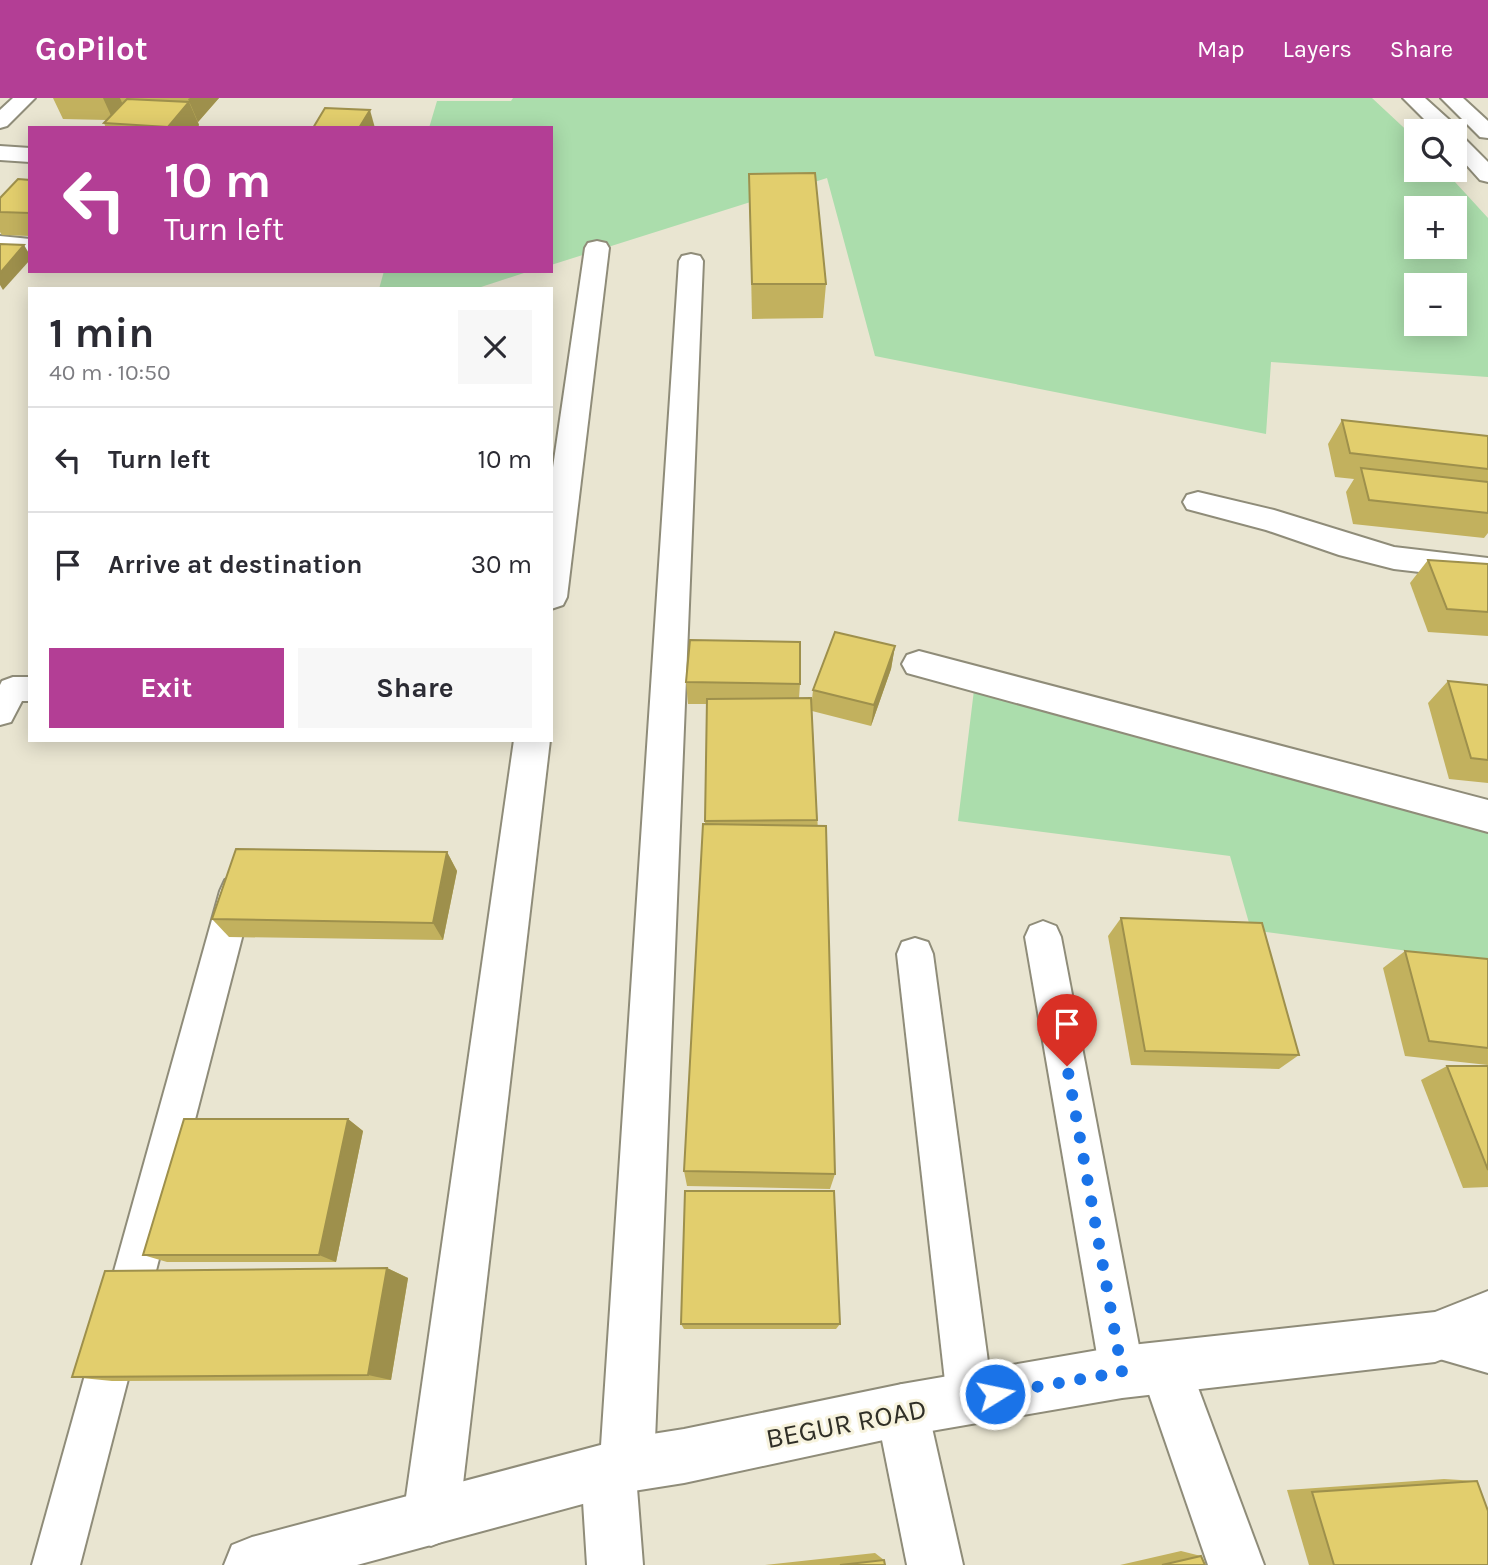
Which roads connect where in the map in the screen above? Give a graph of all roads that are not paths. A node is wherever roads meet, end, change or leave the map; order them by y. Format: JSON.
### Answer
{"nodes":[{"id":1,"x":25,"y":98,"type":"edge"},
{"id":2,"x":1413,"y":98,"type":"edge"},
{"id":3,"x":1451,"y":98,"type":"edge"},
{"id":4,"x":1435,"y":119,"type":"edge"},
{"id":5,"x":0,"y":122,"type":"edge"},
{"id":6,"x":1488,"y":132,"type":"edge"},
{"id":7,"x":1467,"y":152,"type":"edge"},
{"id":8,"x":0,"y":153,"type":"edge"},
{"id":9,"x":28,"y":155,"type":"edge"},
{"id":10,"x":1488,"y":175,"type":"edge"},
{"id":11,"x":0,"y":243,"type":"edge"},
{"id":12,"x":28,"y":246,"type":"edge"},
{"id":13,"x":597,"y":248,"type":"dead end"},
{"id":14,"x":691,"y":261,"type":"dead end"},
{"id":15,"x":1198,"y":502,"type":"dead end"},
{"id":16,"x":1488,"y":569,"type":"edge"},
{"id":17,"x":553,"y":582,"type":"edge"},
{"id":18,"x":919,"y":664,"type":"dead end"},
{"id":19,"x":28,"y":690,"type":"edge"},
{"id":20,"x":0,"y":713,"type":"edge"},
{"id":21,"x":533,"y":742,"type":"edge"},
{"id":22,"x":1488,"y":816,"type":"edge"},
{"id":23,"x":246,"y":855,"type":"edge"},
{"id":24,"x":1044,"y":937,"type":"dead end"},
{"id":25,"x":915,"y":954,"type":"dead end"},
{"id":26,"x":1488,"y":1316,"type":"edge"},
{"id":27,"x":1435,"y":1337,"type":"junction"},
{"id":28,"x":1488,"y":1351,"type":"edge"},
{"id":29,"x":1144,"y":1370,"type":"junction"},
{"id":30,"x":970,"y":1398,"type":"junction"},
{"id":31,"x":902,"y":1410,"type":"junction"},
{"id":32,"x":617,"y":1467,"type":"junction"},
{"id":33,"x":431,"y":1518,"type":"junction"},
{"id":34,"x":56,"y":1565,"type":"edge"},
{"id":35,"x":252,"y":1565,"type":"edge"},
{"id":36,"x":615,"y":1565,"type":"edge"},
{"id":37,"x":935,"y":1565,"type":"edge"},
{"id":38,"x":1236,"y":1565,"type":"edge"}],
"edges":[{"from":1,"to":5,"type":"street"},
{"from":2,"to":4,"type":"street"},
{"from":3,"to":6,"type":"street"},
{"from":7,"to":10,"type":"street"},
{"from":8,"to":9,"type":"street"},
{"from":11,"to":12,"type":"street"},
{"from":13,"to":17,"type":"street"},
{"from":14,"to":32,"type":"street"},
{"from":15,"to":16,"type":"street"},
{"from":18,"to":22,"type":"street"},
{"from":19,"to":20,"type":"lane"},
{"from":21,"to":33,"type":"street"},
{"from":23,"to":34,"type":"lane"},
{"from":24,"to":29,"type":"lane"},
{"from":25,"to":30,"type":"lane"},
{"from":26,"to":27,"type":"street","name":"BEGUR ROAD"},
{"from":27,"to":28,"type":"lane"},
{"from":27,"to":29,"type":"street","name":"BEGUR ROAD"},
{"from":29,"to":30,"type":"street","name":"BEGUR ROAD"},
{"from":29,"to":38,"type":"street"},
{"from":30,"to":31,"type":"street","name":"BEGUR ROAD"},
{"from":31,"to":32,"type":"street","name":"BEGUR ROAD"},
{"from":31,"to":37,"type":"street"},
{"from":32,"to":33,"type":"street","name":"BEGUR ROAD"},
{"from":32,"to":36,"type":"street"},
{"from":33,"to":35,"type":"street","name":"BEGUR ROAD"}]}
